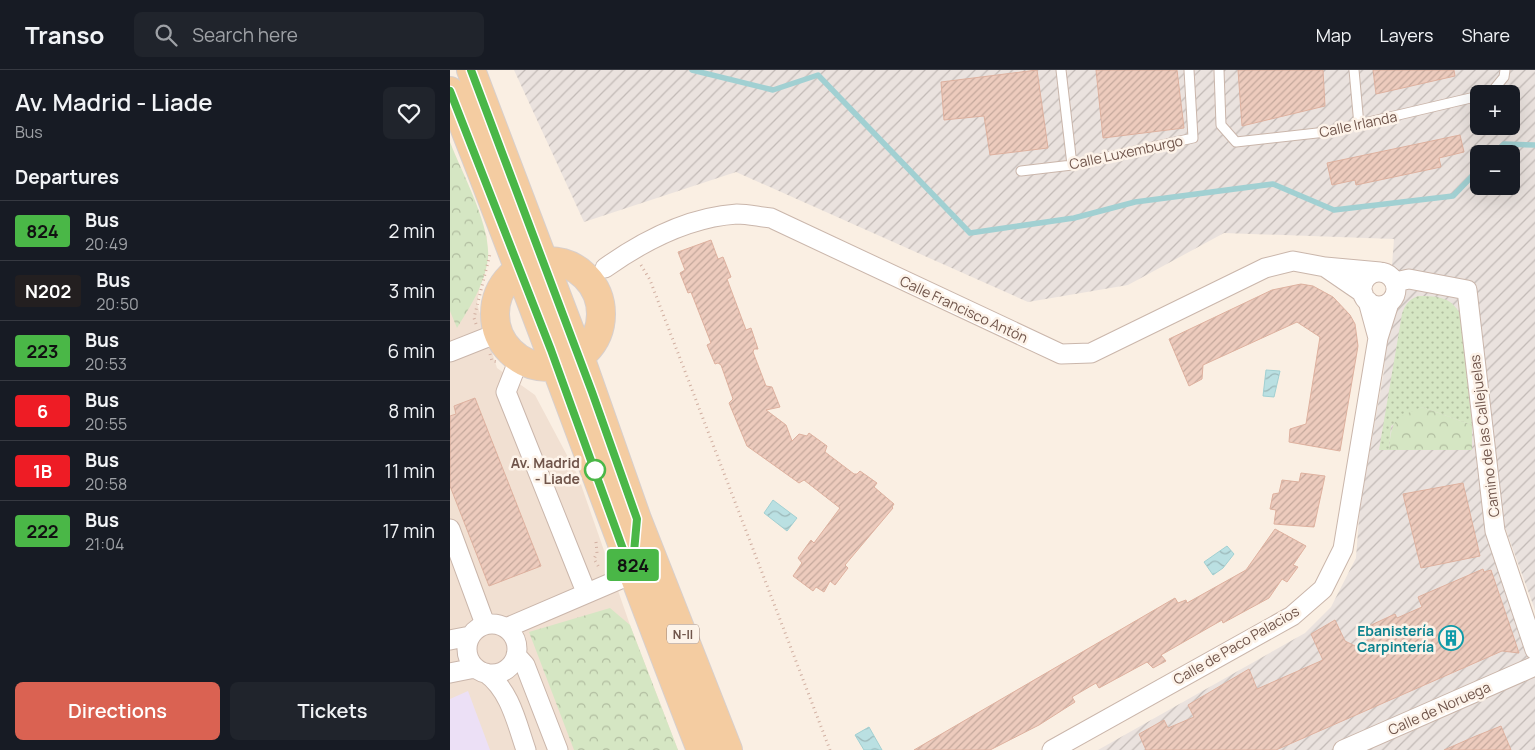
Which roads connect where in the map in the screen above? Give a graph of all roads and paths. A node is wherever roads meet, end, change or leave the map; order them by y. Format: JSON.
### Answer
{"nodes":[{"id":1,"x":471,"y":70,"type":"edge"},
{"id":2,"x":1061,"y":70,"type":"edge"},
{"id":3,"x":1189,"y":70,"type":"edge"},
{"id":4,"x":1219,"y":70,"type":"edge"},
{"id":5,"x":1354,"y":70,"type":"edge"},
{"id":6,"x":1505,"y":70,"type":"edge"},
{"id":7,"x":1497,"y":85,"type":"edge"},
{"id":8,"x":450,"y":91,"type":"edge"},
{"id":9,"x":1470,"y":98,"type":"edge"},
{"id":10,"x":1359,"y":125,"type":"junction"},
{"id":11,"x":1072,"y":165,"type":"junction"},
{"id":12,"x":1021,"y":171,"type":"dead end"},
{"id":13,"x":631,"y":249,"type":"junction"},
{"id":14,"x":532,"y":264,"type":"junction"},
{"id":15,"x":1325,"y":267,"type":"junction"},
{"id":16,"x":605,"y":268,"type":"dead end"},
{"id":17,"x":1388,"y":277,"type":"junction"},
{"id":18,"x":1365,"y":297,"type":"junction"},
{"id":19,"x":1389,"y":302,"type":"junction"},
{"id":20,"x":498,"y":333,"type":"junction"},
{"id":21,"x":1378,"y":338,"type":"junction"},
{"id":22,"x":450,"y":352,"type":"edge"},
{"id":23,"x":519,"y":359,"type":"junction"},
{"id":24,"x":568,"y":362,"type":"junction"},
{"id":25,"x":637,"y":519,"type":"junction"},
{"id":26,"x":450,"y":529,"type":"edge"},
{"id":27,"x":632,"y":574,"type":"junction"},
{"id":28,"x":586,"y":592,"type":"junction"},
{"id":29,"x":485,"y":624,"type":"junction"},
{"id":30,"x":506,"y":628,"type":"junction"},
{"id":31,"x":470,"y":636,"type":"junction"},
{"id":32,"x":450,"y":640,"type":"edge"},
{"id":33,"x":1535,"y":650,"type":"edge"},
{"id":34,"x":516,"y":655,"type":"junction"},
{"id":35,"x":1535,"y":666,"type":"edge"},
{"id":36,"x":481,"y":671,"type":"junction"},
{"id":37,"x":450,"y":673,"type":"edge"},
{"id":38,"x":526,"y":750,"type":"edge"},
{"id":39,"x":558,"y":750,"type":"edge"},
{"id":40,"x":701,"y":750,"type":"edge"},
{"id":41,"x":728,"y":750,"type":"edge"},
{"id":42,"x":830,"y":750,"type":"edge"},
{"id":43,"x":1052,"y":750,"type":"edge"},
{"id":44,"x":1343,"y":750,"type":"edge"}],
"edges":[{"from":1,"to":14,"type":"main road","number":"N-II"},
{"from":2,"to":11,"type":"lane"},
{"from":3,"to":11,"type":"lane","name":"Calle Luxemburgo"},
{"from":4,"to":10,"type":"lane","name":"Calle Irlanda"},
{"from":5,"to":10,"type":"lane"},
{"from":6,"to":7,"type":"lane"},
{"from":8,"to":14,"type":"main road","number":"N-II"},
{"from":9,"to":10,"type":"lane","name":"Calle Irlanda"},
{"from":11,"to":12,"type":"lane","name":"Calle Luxemburgo"},
{"from":13,"to":15,"type":"street","name":"Calle Francisco Antón"},
{"from":13,"to":16,"type":"street","name":"Calle Francisco Antón"},
{"from":13,"to":42,"type":"path"},
{"from":14,"to":20,"type":"main road"},
{"from":14,"to":24,"type":"main road","number":"N-II"},
{"from":14,"to":24,"type":"main road"},
{"from":15,"to":17,"type":"street","name":"Calle Francisco Antón"},
{"from":15,"to":18,"type":"street"},
{"from":17,"to":18,"type":"street"},
{"from":17,"to":19,"type":"street","name":"Calle de Paco Palacios"},
{"from":17,"to":33,"type":"street","name":"Camino de las Callejuelas"},
{"from":18,"to":19,"type":"street"},
{"from":18,"to":21,"type":"street"},
{"from":19,"to":21,"type":"street","name":"Calle de Paco Palacios"},
{"from":20,"to":22,"type":"street"},
{"from":20,"to":23,"type":"main road"},
{"from":21,"to":43,"type":"street","name":"Calle de Paco Palacios"},
{"from":23,"to":24,"type":"main road"},
{"from":23,"to":28,"type":"street"},
{"from":24,"to":25,"type":"main road","number":"N-II"},
{"from":24,"to":27,"type":"main road","number":"N-II"},
{"from":25,"to":27,"type":"street"},
{"from":25,"to":41,"type":"main road","number":"N-II"},
{"from":26,"to":29,"type":"street"},
{"from":27,"to":28,"type":"street"},
{"from":27,"to":40,"type":"main road","number":"N-II"},
{"from":28,"to":30,"type":"street"},
{"from":29,"to":30,"type":"street"},
{"from":29,"to":31,"type":"street"},
{"from":30,"to":34,"type":"street"},
{"from":31,"to":32,"type":"street"},
{"from":31,"to":36,"type":"street"},
{"from":34,"to":36,"type":"street"},
{"from":34,"to":39,"type":"street"},
{"from":35,"to":44,"type":"street","name":"Calle de Noruega"},
{"from":36,"to":37,"type":"street"},
{"from":36,"to":38,"type":"street"}]}
